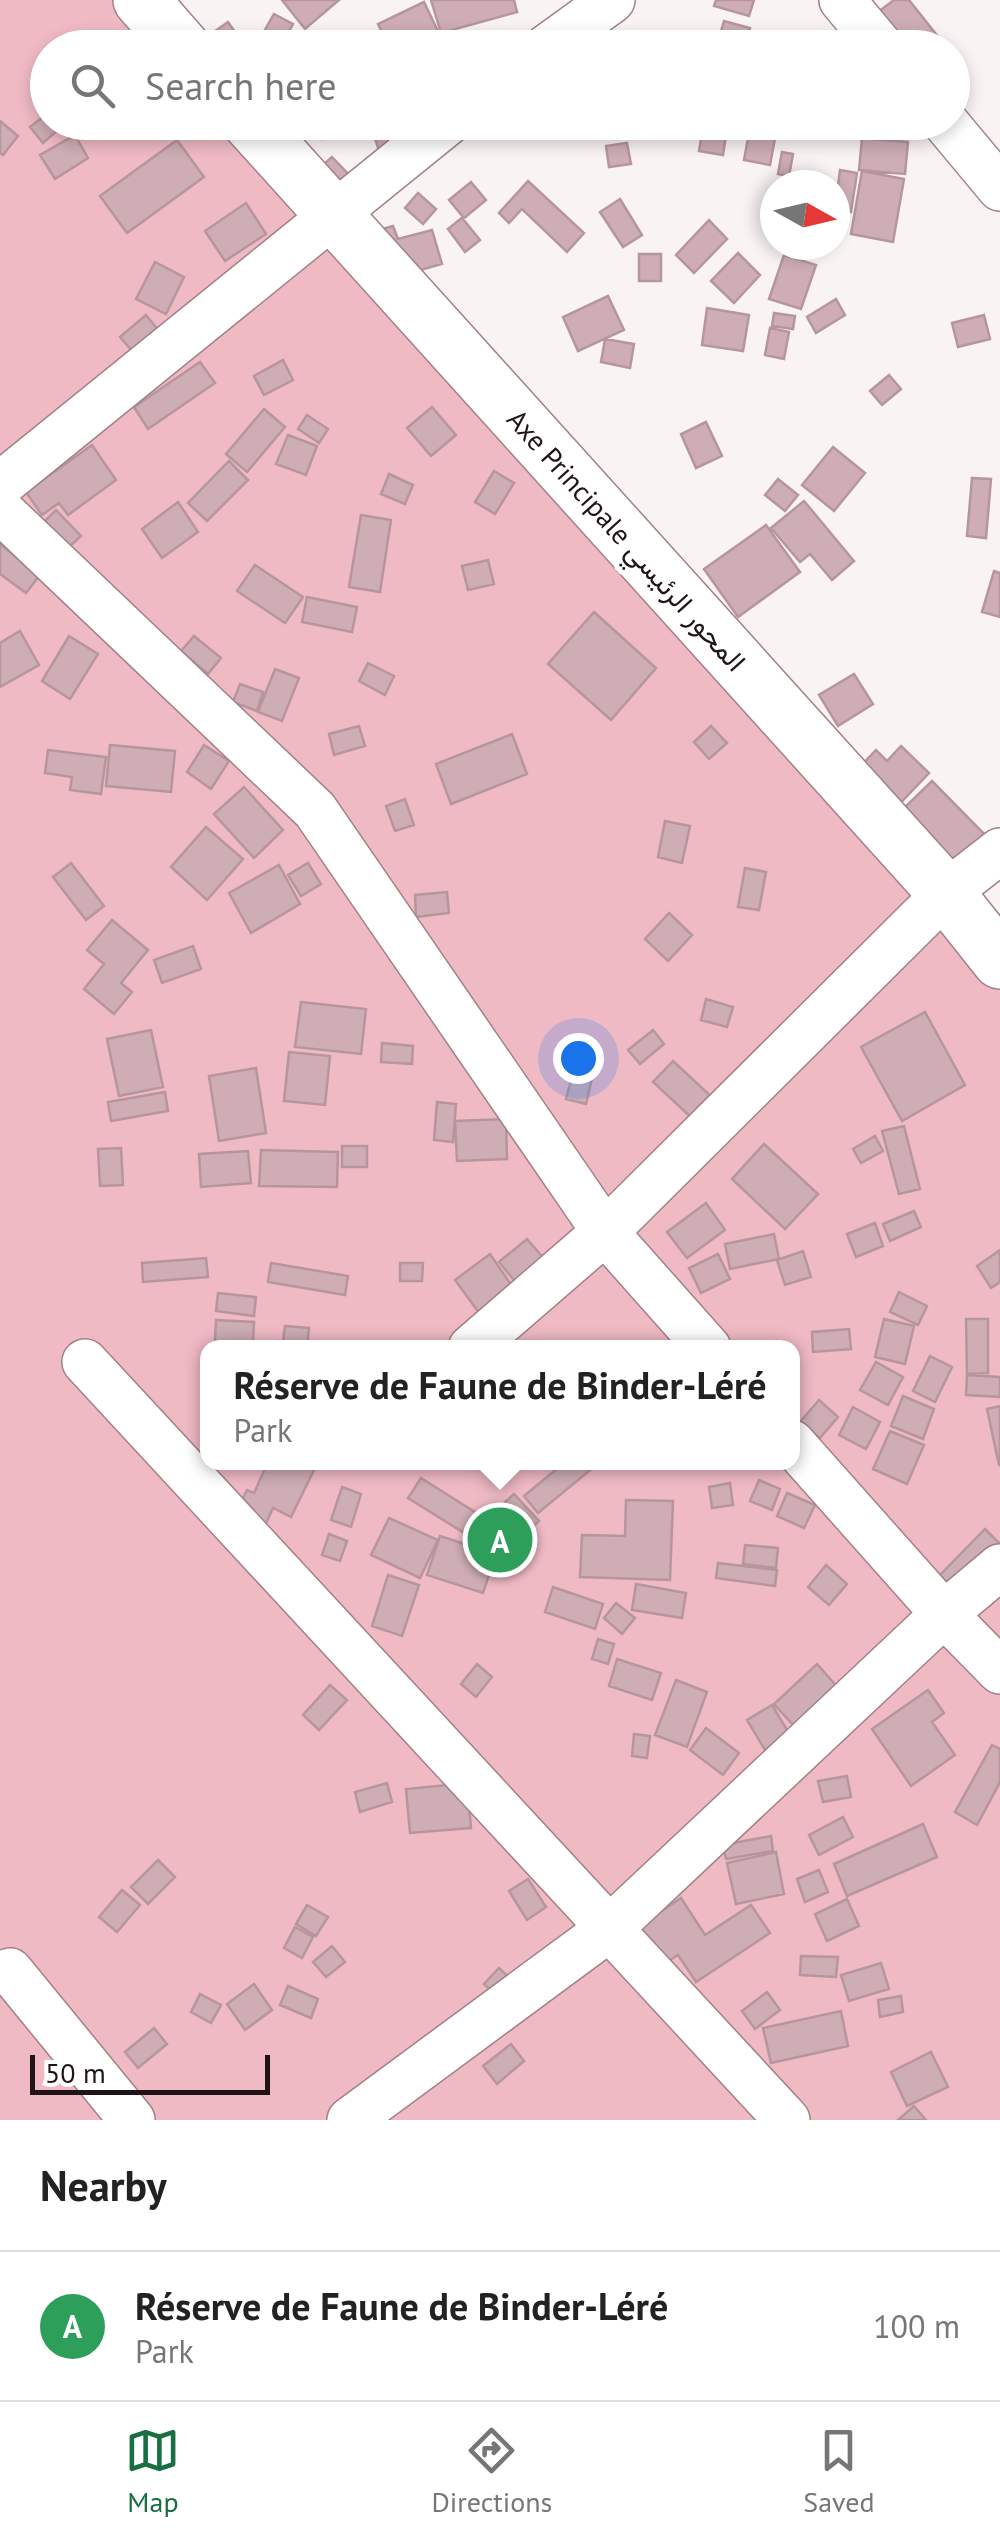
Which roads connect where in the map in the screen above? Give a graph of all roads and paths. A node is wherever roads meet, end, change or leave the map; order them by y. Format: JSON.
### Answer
{"nodes":[{"id":1,"x":140,"y":0,"type":"edge"},
{"id":2,"x":612,"y":0,"type":"edge"},
{"id":3,"x":842,"y":0,"type":"edge"},
{"id":4,"x":167,"y":30,"type":"edge"},
{"id":5,"x":571,"y":30,"type":"edge"},
{"id":6,"x":867,"y":30,"type":"edge"},
{"id":7,"x":266,"y":140,"type":"edge"},
{"id":8,"x":426,"y":140,"type":"edge"},
{"id":9,"x":960,"y":140,"type":"edge"},
{"id":10,"x":1000,"y":188,"type":"edge"},
{"id":11,"x":333,"y":214,"type":"junction"},
{"id":12,"x":0,"y":485,"type":"edge"},
{"id":13,"x":0,"y":510,"type":"edge"},
{"id":14,"x":1000,"y":850,"type":"edge"},
{"id":15,"x":946,"y":894,"type":"junction"},
{"id":16,"x":1000,"y":961,"type":"edge"},
{"id":17,"x":606,"y":1232,"type":"junction"},
{"id":18,"x":480,"y":1340,"type":"edge"},
{"id":19,"x":701,"y":1340,"type":"edge"},
{"id":20,"x":86,"y":1362,"type":"dead end"},
{"id":21,"x":800,"y":1452,"type":"edge"},
{"id":22,"x":1000,"y":1567,"type":"edge"},
{"id":23,"x":944,"y":1614,"type":"junction"},
{"id":24,"x":1000,"y":1671,"type":"edge"},
{"id":25,"x":610,"y":1928,"type":"junction"},
{"id":26,"x":10,"y":1970,"type":"dead end"},
{"id":27,"x":132,"y":2120,"type":"edge"},
{"id":28,"x":350,"y":2120,"type":"edge"},
{"id":29,"x":788,"y":2120,"type":"edge"}],
"edges":[{"from":1,"to":4,"type":"main road"},
{"from":2,"to":5,"type":"street"},
{"from":3,"to":6,"type":"street"},
{"from":7,"to":11,"type":"main road","name":"Axe Principale المحور الرئيسي"},
{"from":8,"to":11,"type":"street"},
{"from":9,"to":10,"type":"street"},
{"from":11,"to":12,"type":"street"},
{"from":11,"to":15,"type":"main road","name":"Axe Principale المحور الرئيسي"},
{"from":13,"to":17,"type":"street"},
{"from":14,"to":15,"type":"street"},
{"from":15,"to":16,"type":"main road","name":"Axe Principale المحور الرئيسي"},
{"from":15,"to":17,"type":"street"},
{"from":17,"to":18,"type":"street"},
{"from":17,"to":19,"type":"street"},
{"from":20,"to":25,"type":"street"},
{"from":21,"to":23,"type":"street"},
{"from":22,"to":23,"type":"street"},
{"from":23,"to":24,"type":"street"},
{"from":23,"to":25,"type":"street"},
{"from":25,"to":28,"type":"street"},
{"from":25,"to":29,"type":"street"},
{"from":26,"to":27,"type":"street"}]}
